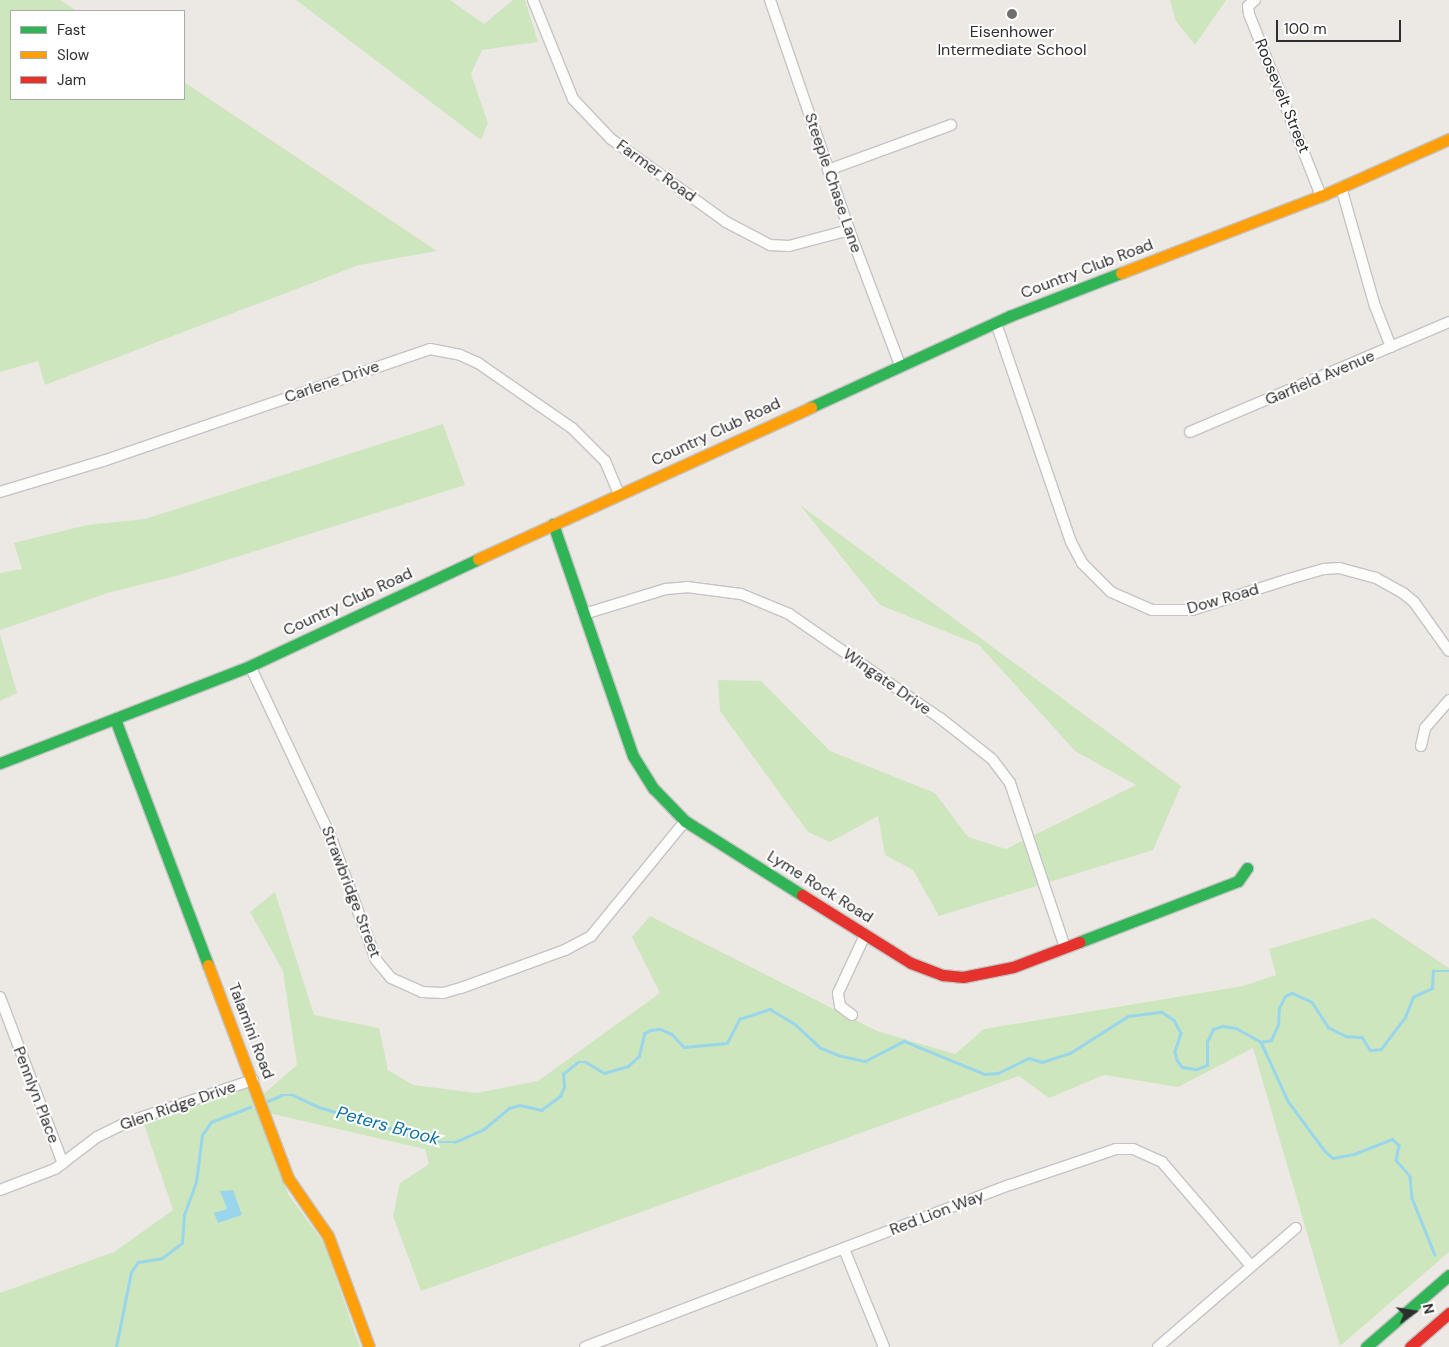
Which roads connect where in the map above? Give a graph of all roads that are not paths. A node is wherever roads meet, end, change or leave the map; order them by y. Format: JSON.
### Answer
{"nodes":[{"id":1,"x":533,"y":0,"type":"edge"},
{"id":2,"x":770,"y":0,"type":"edge"},
{"id":3,"x":1255,"y":0,"type":"edge"},
{"id":4,"x":951,"y":125,"type":"dead end"},
{"id":5,"x":1449,"y":139,"type":"edge"},
{"id":6,"x":828,"y":170,"type":"junction"},
{"id":7,"x":1341,"y":187,"type":"junction"},
{"id":8,"x":1321,"y":196,"type":"junction"},
{"id":9,"x":849,"y":230,"type":"junction"},
{"id":10,"x":1449,"y":322,"type":"edge"},
{"id":11,"x":996,"y":323,"type":"junction"},
{"id":12,"x":1391,"y":347,"type":"junction"},
{"id":13,"x":900,"y":365,"type":"junction"},
{"id":14,"x":1190,"y":432,"type":"dead end"},
{"id":15,"x":0,"y":492,"type":"edge"},
{"id":16,"x":619,"y":494,"type":"junction"},
{"id":17,"x":553,"y":524,"type":"junction"},
{"id":18,"x":584,"y":614,"type":"junction"},
{"id":19,"x":1449,"y":652,"type":"edge"},
{"id":20,"x":250,"y":666,"type":"junction"},
{"id":21,"x":1449,"y":700,"type":"edge"},
{"id":22,"x":115,"y":719,"type":"junction"},
{"id":23,"x":1421,"y":746,"type":"dead end"},
{"id":24,"x":0,"y":763,"type":"edge"},
{"id":25,"x":685,"y":821,"type":"junction"},
{"id":26,"x":1247,"y":868,"type":"dead end"},
{"id":27,"x":865,"y":935,"type":"junction"},
{"id":28,"x":1065,"y":947,"type":"junction"},
{"id":29,"x":0,"y":997,"type":"edge"},
{"id":30,"x":852,"y":1016,"type":"dead end"},
{"id":31,"x":253,"y":1080,"type":"junction"},
{"id":32,"x":63,"y":1164,"type":"junction"},
{"id":33,"x":0,"y":1190,"type":"edge"},
{"id":34,"x":1296,"y":1228,"type":"dead end"},
{"id":35,"x":844,"y":1249,"type":"junction"},
{"id":36,"x":1251,"y":1266,"type":"junction"},
{"id":37,"x":1449,"y":1276,"type":"edge"},
{"id":38,"x":1449,"y":1313,"type":"edge"},
{"id":39,"x":603,"y":1344,"type":"edge"},
{"id":40,"x":369,"y":1347,"type":"edge"},
{"id":41,"x":586,"y":1347,"type":"edge"},
{"id":42,"x":884,"y":1347,"type":"edge"},
{"id":43,"x":1158,"y":1347,"type":"edge"},
{"id":44,"x":1366,"y":1347,"type":"edge"},
{"id":45,"x":1410,"y":1347,"type":"edge"}],
"edges":[{"from":1,"to":9,"type":"street","name":"Farmer Road"},
{"from":2,"to":6,"type":"street","name":"Steeple Chase Lane"},
{"from":3,"to":8,"type":"street","name":"Roosevelt Street"},
{"from":4,"to":6,"type":"street"},
{"from":5,"to":7,"type":"main road","name":"Country Club Road"},
{"from":6,"to":9,"type":"street","name":"Steeple Chase Lane"},
{"from":7,"to":8,"type":"main road","name":"Country Club Road"},
{"from":7,"to":12,"type":"street"},
{"from":8,"to":11,"type":"main road","name":"Country Club Road"},
{"from":9,"to":13,"type":"street","name":"Steeple Chase Lane"},
{"from":10,"to":12,"type":"street","name":"Garfield Avenue"},
{"from":11,"to":13,"type":"main road","name":"Country Club Road"},
{"from":11,"to":19,"type":"street","name":"Dow Road"},
{"from":12,"to":14,"type":"street","name":"Garfield Avenue"},
{"from":13,"to":16,"type":"main road","name":"Country Club Road"},
{"from":15,"to":16,"type":"street","name":"Carlene Drive"},
{"from":16,"to":17,"type":"main road","name":"Country Club Road"},
{"from":17,"to":18,"type":"main road","name":"Lyme Rock Road"},
{"from":17,"to":20,"type":"main road","name":"Country Club Road"},
{"from":18,"to":25,"type":"main road","name":"Lyme Rock Road"},
{"from":18,"to":28,"type":"street","name":"Wingate Drive"},
{"from":20,"to":22,"type":"main road","name":"Country Club Road"},
{"from":20,"to":25,"type":"street","name":"Strawbridge Street"},
{"from":21,"to":23,"type":"street"},
{"from":22,"to":24,"type":"main road","name":"Country Club Road"},
{"from":22,"to":31,"type":"main road","name":"Talamini Road"},
{"from":25,"to":27,"type":"main road","name":"Lyme Rock Road"},
{"from":26,"to":28,"type":"main road","name":"Lyme Rock Road"},
{"from":27,"to":28,"type":"main road","name":"Lyme Rock Road"},
{"from":27,"to":30,"type":"street"},
{"from":29,"to":32,"type":"street","name":"Pennlyn Place"},
{"from":31,"to":32,"type":"street","name":"Glen Ridge Drive"},
{"from":31,"to":40,"type":"main road","name":"Talamini Road"},
{"from":32,"to":33,"type":"street","name":"Glen Ridge Drive"},
{"from":34,"to":36,"type":"street"},
{"from":35,"to":36,"type":"street","name":"Red Lion Way"},
{"from":35,"to":39,"type":"street","name":"Red Lion Way"},
{"from":35,"to":42,"type":"street"},
{"from":36,"to":43,"type":"street"},
{"from":37,"to":44,"type":"main road"},
{"from":38,"to":45,"type":"main road"},
{"from":39,"to":41,"type":"street","name":"Red Lion Way"}]}
